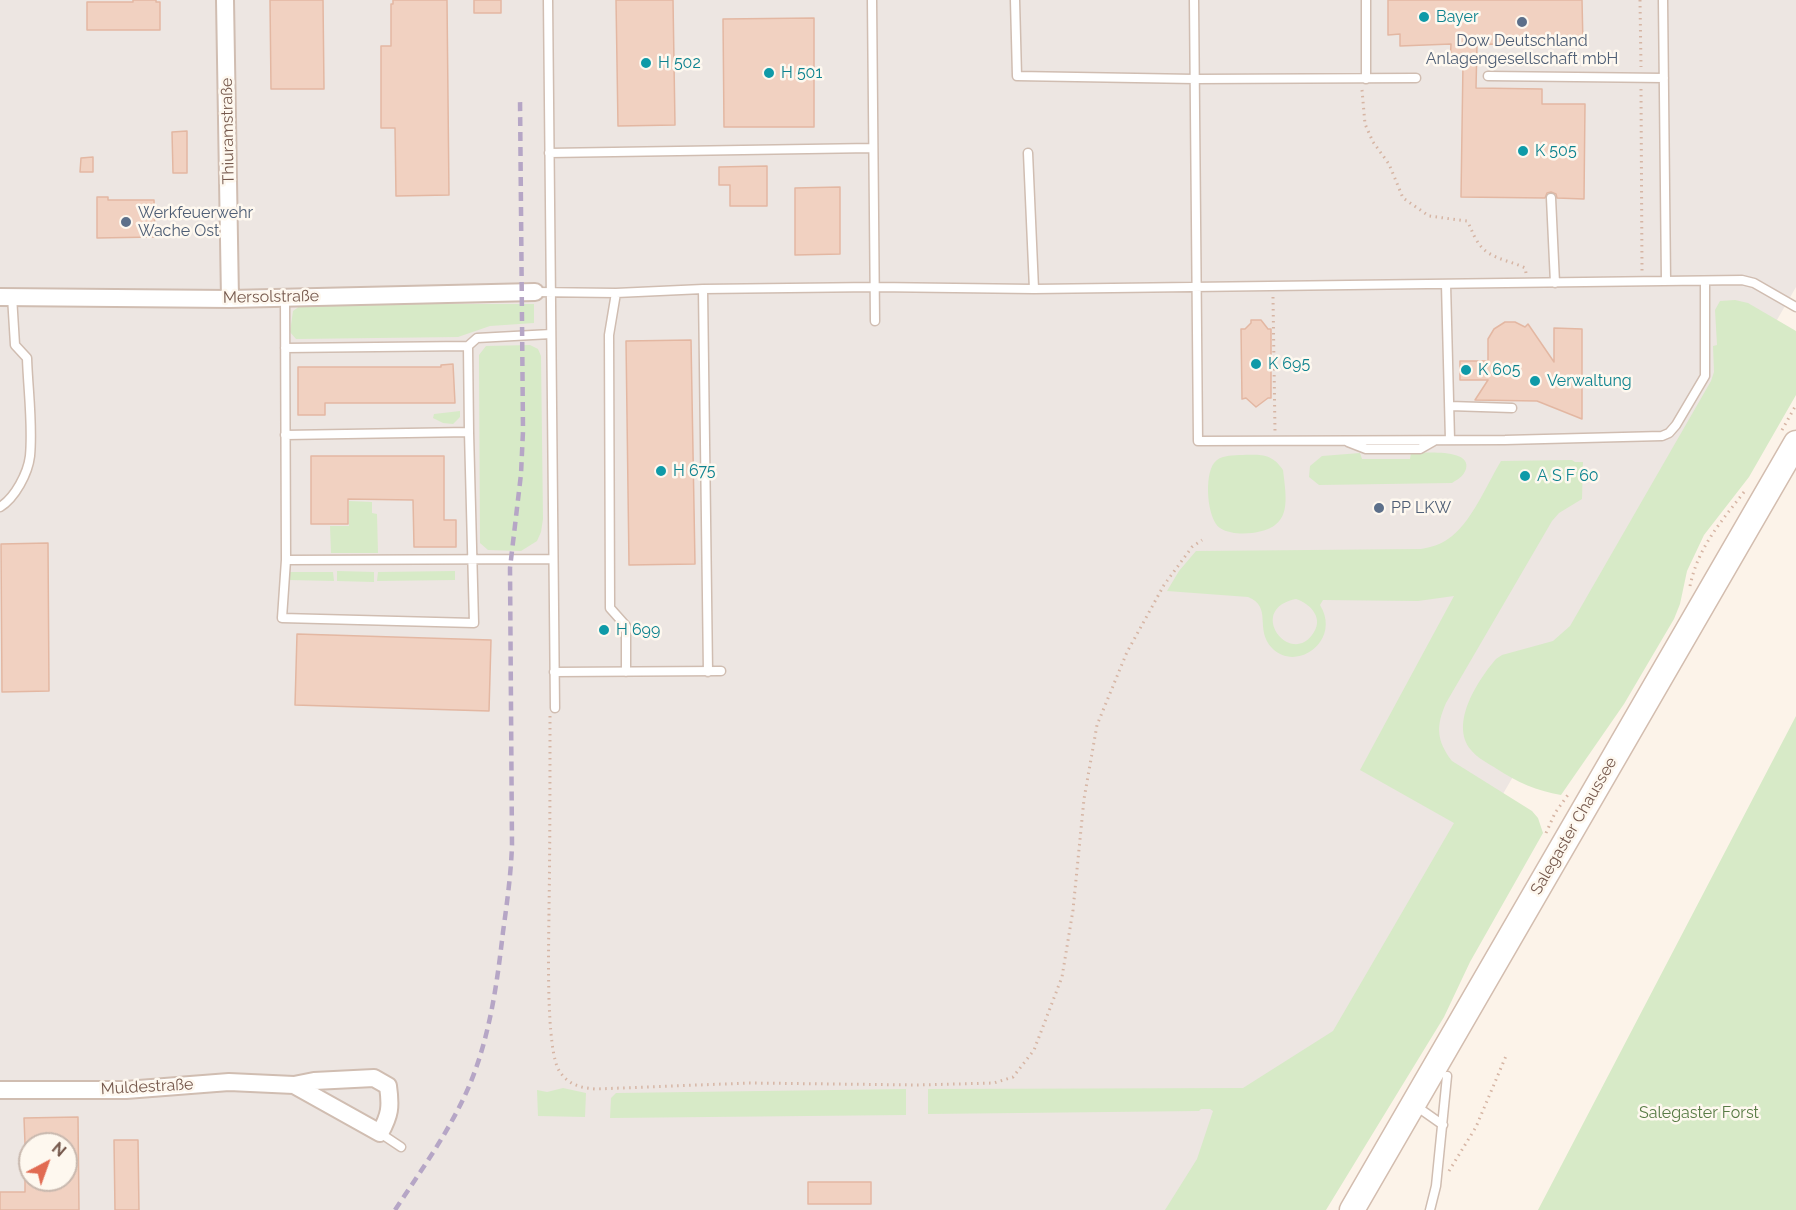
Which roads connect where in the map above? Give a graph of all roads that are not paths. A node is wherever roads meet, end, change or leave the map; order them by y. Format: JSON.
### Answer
{"nodes":[{"id":1,"x":225,"y":0,"type":"edge"},
{"id":2,"x":548,"y":0,"type":"edge"},
{"id":3,"x":872,"y":0,"type":"edge"},
{"id":4,"x":1015,"y":0,"type":"edge"},
{"id":5,"x":1194,"y":0,"type":"edge"},
{"id":6,"x":1366,"y":0,"type":"edge"},
{"id":7,"x":1663,"y":0,"type":"edge"},
{"id":8,"x":1488,"y":76,"type":"dead end"},
{"id":9,"x":1416,"y":78,"type":"dead end"},
{"id":10,"x":1664,"y":78,"type":"junction"},
{"id":11,"x":1195,"y":79,"type":"junction"},
{"id":12,"x":1364,"y":79,"type":"junction"},
{"id":13,"x":872,"y":148,"type":"junction"},
{"id":14,"x":549,"y":153,"type":"junction"},
{"id":15,"x":1028,"y":153,"type":"dead end"},
{"id":16,"x":1551,"y":198,"type":"dead end"},
{"id":17,"x":1666,"y":281,"type":"junction"},
{"id":18,"x":1705,"y":282,"type":"junction"},
{"id":19,"x":1555,"y":283,"type":"junction"},
{"id":20,"x":1446,"y":284,"type":"junction"},
{"id":21,"x":875,"y":287,"type":"junction"},
{"id":22,"x":1196,"y":287,"type":"junction"},
{"id":23,"x":703,"y":289,"type":"junction"},
{"id":24,"x":1034,"y":289,"type":"junction"},
{"id":25,"x":616,"y":292,"type":"junction"},
{"id":26,"x":538,"y":293,"type":"junction"},
{"id":27,"x":6,"y":296,"type":"edge"},
{"id":28,"x":285,"y":297,"type":"junction"},
{"id":29,"x":230,"y":299,"type":"junction"},
{"id":30,"x":1796,"y":307,"type":"edge"},
{"id":31,"x":875,"y":321,"type":"dead end"},
{"id":32,"x":551,"y":334,"type":"junction"},
{"id":33,"x":468,"y":346,"type":"junction"},
{"id":34,"x":285,"y":348,"type":"junction"},
{"id":35,"x":1449,"y":406,"type":"junction"},
{"id":36,"x":1512,"y":408,"type":"dead end"},
{"id":37,"x":469,"y":432,"type":"junction"},
{"id":38,"x":285,"y":435,"type":"junction"},
{"id":39,"x":1342,"y":440,"type":"junction"},
{"id":40,"x":1437,"y":440,"type":"junction"},
{"id":41,"x":1450,"y":440,"type":"junction"},
{"id":42,"x":1796,"y":443,"type":"edge"},
{"id":43,"x":0,"y":507,"type":"edge"},
{"id":44,"x":553,"y":559,"type":"junction"},
{"id":45,"x":286,"y":560,"type":"junction"},
{"id":46,"x":472,"y":560,"type":"junction"},
{"id":47,"x":721,"y":671,"type":"dead end"},
{"id":48,"x":554,"y":672,"type":"junction"},
{"id":49,"x":626,"y":672,"type":"junction"},
{"id":50,"x":708,"y":672,"type":"junction"},
{"id":51,"x":555,"y":708,"type":"road end"},
{"id":52,"x":1447,"y":1076,"type":"dead end"},
{"id":53,"x":294,"y":1085,"type":"junction"},
{"id":54,"x":0,"y":1090,"type":"edge"},
{"id":55,"x":1413,"y":1104,"type":"junction"},
{"id":56,"x":1443,"y":1125,"type":"junction"},
{"id":57,"x":380,"y":1133,"type":"junction"},
{"id":58,"x":401,"y":1147,"type":"dead end"},
{"id":59,"x":1352,"y":1210,"type":"edge"},
{"id":60,"x":1430,"y":1210,"type":"edge"}],
"edges":[{"from":1,"to":29,"type":"street","name":"Thiuramstraße"},
{"from":2,"to":14,"type":"lane"},
{"from":3,"to":13,"type":"lane"},
{"from":4,"to":11,"type":"lane"},
{"from":5,"to":11,"type":"lane"},
{"from":6,"to":12,"type":"lane"},
{"from":7,"to":10,"type":"lane"},
{"from":8,"to":10,"type":"lane"},
{"from":9,"to":12,"type":"lane"},
{"from":10,"to":17,"type":"lane"},
{"from":11,"to":12,"type":"lane"},
{"from":11,"to":22,"type":"lane"},
{"from":13,"to":14,"type":"lane"},
{"from":13,"to":21,"type":"lane"},
{"from":14,"to":26,"type":"lane"},
{"from":15,"to":24,"type":"lane"},
{"from":16,"to":19,"type":"lane"},
{"from":17,"to":18,"type":"lane"},
{"from":17,"to":19,"type":"lane"},
{"from":18,"to":30,"type":"lane"},
{"from":18,"to":41,"type":"lane"},
{"from":19,"to":20,"type":"lane"},
{"from":20,"to":22,"type":"lane"},
{"from":20,"to":35,"type":"lane"},
{"from":21,"to":23,"type":"lane"},
{"from":21,"to":24,"type":"lane"},
{"from":21,"to":31,"type":"lane"},
{"from":22,"to":24,"type":"lane"},
{"from":22,"to":39,"type":"lane"},
{"from":23,"to":25,"type":"lane"},
{"from":23,"to":50,"type":"lane"},
{"from":25,"to":26,"type":"lane"},
{"from":25,"to":49,"type":"lane"},
{"from":26,"to":28,"type":"street","name":"Mersolstraße"},
{"from":26,"to":32,"type":"lane"},
{"from":27,"to":29,"type":"street","name":"Mersolstraße"},
{"from":27,"to":43,"type":"lane","name":"Mersolstraße"},
{"from":28,"to":29,"type":"street","name":"Mersolstraße"},
{"from":28,"to":34,"type":"lane"},
{"from":32,"to":33,"type":"lane"},
{"from":32,"to":44,"type":"lane"},
{"from":33,"to":34,"type":"lane"},
{"from":33,"to":37,"type":"lane"},
{"from":34,"to":38,"type":"lane"},
{"from":35,"to":36,"type":"lane"},
{"from":35,"to":41,"type":"lane"},
{"from":37,"to":38,"type":"lane"},
{"from":37,"to":46,"type":"lane"},
{"from":38,"to":45,"type":"lane"},
{"from":39,"to":40,"type":"lane"},
{"from":39,"to":40,"type":"lane"},
{"from":40,"to":41,"type":"lane"},
{"from":42,"to":55,"type":"main road","name":"Salegaster Chaussee"},
{"from":44,"to":46,"type":"lane"},
{"from":44,"to":48,"type":"lane"},
{"from":45,"to":46,"type":"lane"},
{"from":45,"to":46,"type":"lane"},
{"from":47,"to":50,"type":"lane"},
{"from":48,"to":49,"type":"lane"},
{"from":48,"to":51,"type":"lane"},
{"from":49,"to":50,"type":"lane"},
{"from":52,"to":56,"type":"lane"},
{"from":53,"to":54,"type":"street","name":"Muldestraße"},
{"from":53,"to":57,"type":"street","name":"Muldestraße"},
{"from":53,"to":57,"type":"street","name":"Muldestraße"},
{"from":55,"to":56,"type":"lane"},
{"from":55,"to":59,"type":"main road","name":"Salegaster Chaussee"},
{"from":56,"to":60,"type":"lane"},
{"from":57,"to":58,"type":"lane"}]}
